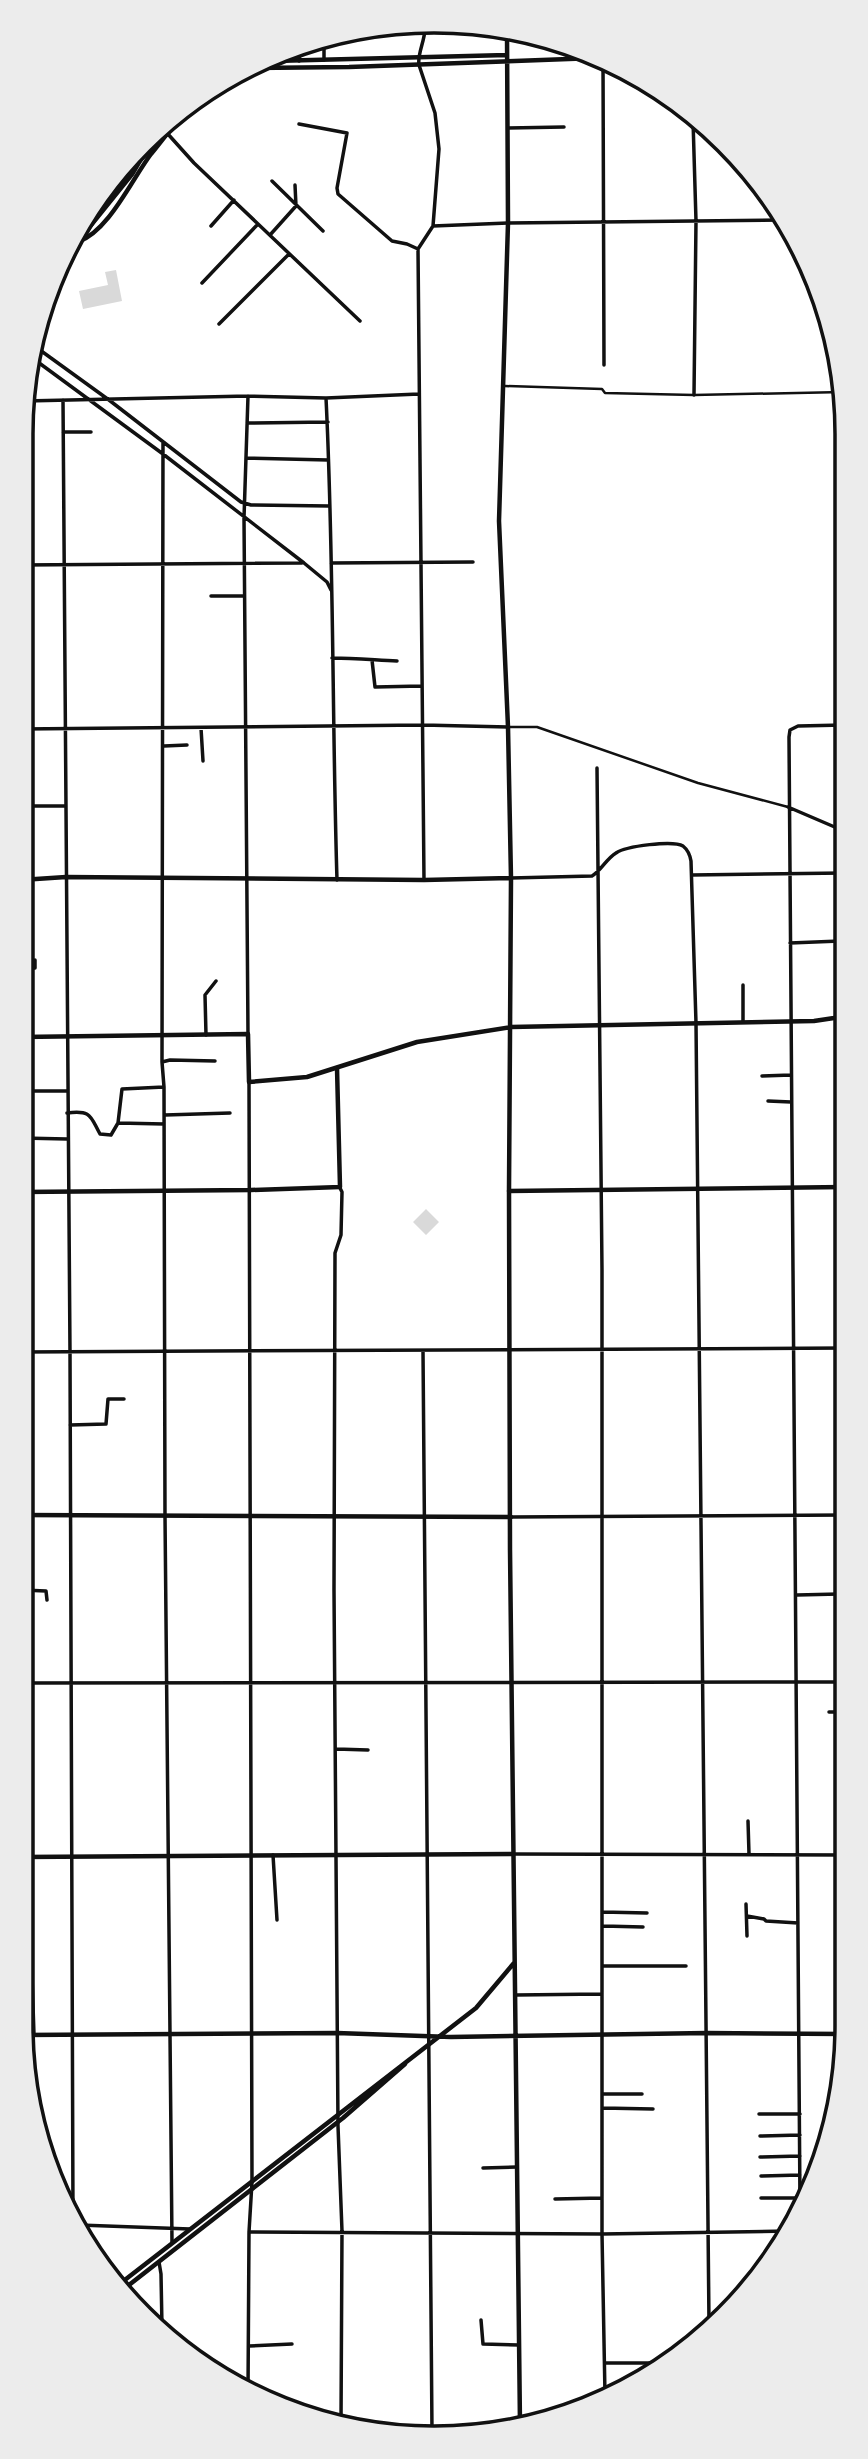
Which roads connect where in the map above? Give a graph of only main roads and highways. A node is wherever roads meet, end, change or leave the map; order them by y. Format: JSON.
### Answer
{"nodes":[{"id":1,"x":139,"y":163,"type":"edge"},
{"id":2,"x":101,"y":211,"type":"edge"}],
"edges":[{"from":1,"to":2,"type":"main road"}]}
